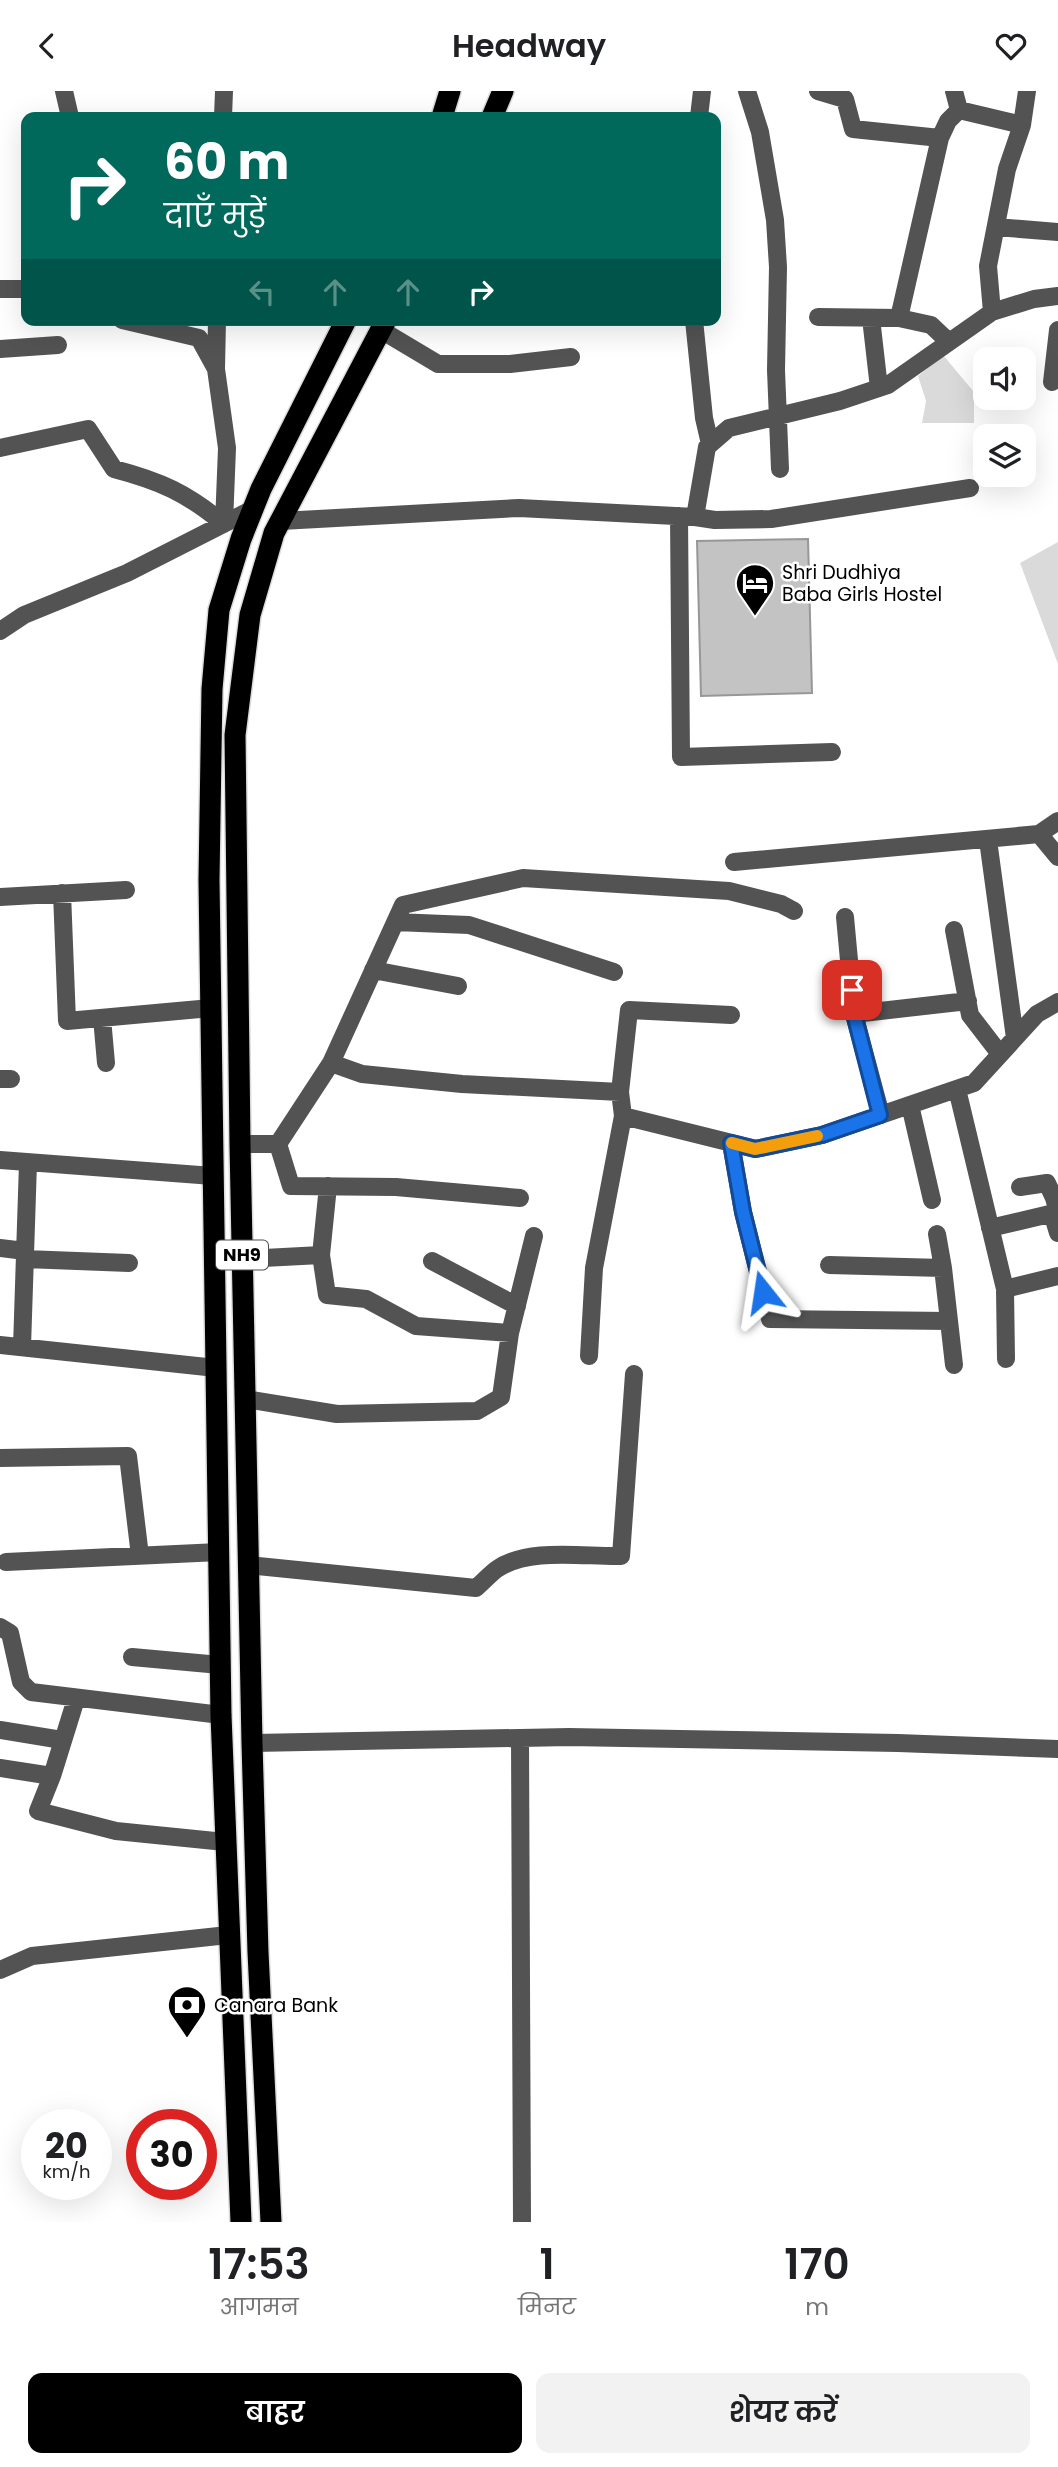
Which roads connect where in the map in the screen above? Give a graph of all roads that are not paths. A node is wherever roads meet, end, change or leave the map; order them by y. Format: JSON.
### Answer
{"nodes":[{"id":1,"x":64,"y":91,"type":"edge"},
{"id":2,"x":224,"y":91,"type":"edge"},
{"id":3,"x":450,"y":91,"type":"edge"},
{"id":4,"x":503,"y":91,"type":"edge"},
{"id":5,"x":702,"y":91,"type":"edge"},
{"id":6,"x":747,"y":91,"type":"edge"},
{"id":7,"x":818,"y":91,"type":"edge"},
{"id":8,"x":954,"y":91,"type":"edge"},
{"id":9,"x":1027,"y":91,"type":"edge"},
{"id":10,"x":959,"y":110,"type":"junction"},
{"id":11,"x":69,"y":112,"type":"edge"},
{"id":12,"x":223,"y":112,"type":"edge"},
{"id":13,"x":444,"y":112,"type":"edge"},
{"id":14,"x":494,"y":112,"type":"edge"},
{"id":15,"x":700,"y":112,"type":"edge"},
{"id":16,"x":1022,"y":125,"type":"junction"},
{"id":17,"x":940,"y":138,"type":"junction"},
{"id":18,"x":996,"y":227,"type":"junction"},
{"id":19,"x":1058,"y":232,"type":"edge"},
{"id":20,"x":0,"y":289,"type":"edge"},
{"id":21,"x":21,"y":289,"type":"edge"},
{"id":22,"x":1058,"y":296,"type":"edge"},
{"id":23,"x":992,"y":312,"type":"junction"},
{"id":24,"x":818,"y":317,"type":"dead end"},
{"id":25,"x":871,"y":318,"type":"junction"},
{"id":26,"x":899,"y":318,"type":"junction"},
{"id":27,"x":148,"y":326,"type":"edge"},
{"id":28,"x":217,"y":326,"type":"edge"},
{"id":29,"x":343,"y":326,"type":"edge"},
{"id":30,"x":382,"y":326,"type":"edge"},
{"id":31,"x":384,"y":326,"type":"edge"},
{"id":32,"x":695,"y":326,"type":"edge"},
{"id":33,"x":1058,"y":330,"type":"edge"},
{"id":34,"x":949,"y":342,"type":"junction"},
{"id":35,"x":58,"y":345,"type":"dead end"},
{"id":36,"x":0,"y":349,"type":"edge"},
{"id":37,"x":571,"y":357,"type":"dead end"},
{"id":38,"x":216,"y":369,"type":"junction"},
{"id":39,"x":1052,"y":381,"type":"dead end"},
{"id":40,"x":879,"y":388,"type":"junction"},
{"id":41,"x":777,"y":417,"type":"junction"},
{"id":42,"x":710,"y":444,"type":"junction"},
{"id":43,"x":0,"y":448,"type":"edge"},
{"id":44,"x":780,"y":469,"type":"dead end"},
{"id":45,"x":970,"y":488,"type":"dead end"},
{"id":46,"x":253,"y":509,"type":"junction"},
{"id":47,"x":687,"y":517,"type":"junction"},
{"id":48,"x":281,"y":521,"type":"junction"},
{"id":49,"x":224,"y":524,"type":"junction"},
{"id":50,"x":0,"y":631,"type":"edge"},
{"id":51,"x":832,"y":752,"type":"dead end"},
{"id":52,"x":1058,"y":821,"type":"edge"},
{"id":53,"x":1038,"y":834,"type":"junction"},
{"id":54,"x":988,"y":840,"type":"junction"},
{"id":55,"x":1058,"y":857,"type":"edge"},
{"id":56,"x":734,"y":862,"type":"dead end"},
{"id":57,"x":127,"y":890,"type":"dead end"},
{"id":58,"x":62,"y":893,"type":"junction"},
{"id":59,"x":0,"y":897,"type":"edge"},
{"id":60,"x":794,"y":911,"type":"dead end"},
{"id":61,"x":845,"y":917,"type":"dead end"},
{"id":62,"x":395,"y":922,"type":"junction"},
{"id":63,"x":954,"y":930,"type":"dead end"},
{"id":64,"x":373,"y":970,"type":"junction"},
{"id":65,"x":614,"y":972,"type":"dead end"},
{"id":66,"x":458,"y":986,"type":"dead end"},
{"id":67,"x":968,"y":1000,"type":"junction"},
{"id":68,"x":1058,"y":1002,"type":"edge"},
{"id":69,"x":211,"y":1008,"type":"junction"},
{"id":70,"x":854,"y":1014,"type":"junction"},
{"id":71,"x":731,"y":1015,"type":"dead end"},
{"id":72,"x":102,"y":1018,"type":"junction"},
{"id":73,"x":1014,"y":1038,"type":"junction"},
{"id":74,"x":1000,"y":1054,"type":"junction"},
{"id":75,"x":106,"y":1063,"type":"dead end"},
{"id":76,"x":331,"y":1063,"type":"junction"},
{"id":77,"x":957,"y":1089,"type":"junction"},
{"id":78,"x":620,"y":1092,"type":"junction"},
{"id":79,"x":910,"y":1105,"type":"junction"},
{"id":80,"x":880,"y":1115,"type":"junction"},
{"id":81,"x":624,"y":1116,"type":"junction"},
{"id":82,"x":731,"y":1143,"type":"junction"},
{"id":83,"x":240,"y":1144,"type":"junction"},
{"id":84,"x":278,"y":1144,"type":"junction"},
{"id":85,"x":0,"y":1160,"type":"edge"},
{"id":86,"x":28,"y":1163,"type":"junction"},
{"id":87,"x":213,"y":1176,"type":"junction"},
{"id":88,"x":328,"y":1186,"type":"junction"},
{"id":89,"x":1020,"y":1187,"type":"dead end"},
{"id":90,"x":520,"y":1198,"type":"dead end"},
{"id":91,"x":932,"y":1200,"type":"dead end"},
{"id":92,"x":1055,"y":1203,"type":"edge"},
{"id":93,"x":990,"y":1228,"type":"junction"},
{"id":94,"x":1058,"y":1233,"type":"edge"},
{"id":95,"x":937,"y":1234,"type":"dead end"},
{"id":96,"x":534,"y":1235,"type":"dead end"},
{"id":97,"x":0,"y":1248,"type":"edge"},
{"id":98,"x":25,"y":1255,"type":"junction"},
{"id":99,"x":321,"y":1255,"type":"junction"},
{"id":100,"x":243,"y":1259,"type":"junction"},
{"id":101,"x":432,"y":1261,"type":"dead end"},
{"id":102,"x":129,"y":1263,"type":"dead end"},
{"id":103,"x":829,"y":1265,"type":"dead end"},
{"id":104,"x":943,"y":1268,"type":"junction"},
{"id":105,"x":1058,"y":1276,"type":"edge"},
{"id":106,"x":1005,"y":1289,"type":"junction"},
{"id":107,"x":517,"y":1305,"type":"junction"},
{"id":108,"x":949,"y":1321,"type":"junction"},
{"id":109,"x":510,"y":1333,"type":"junction"},
{"id":110,"x":0,"y":1345,"type":"edge"},
{"id":111,"x":22,"y":1347,"type":"junction"},
{"id":112,"x":589,"y":1356,"type":"dead end"},
{"id":113,"x":1006,"y":1359,"type":"dead end"},
{"id":114,"x":954,"y":1365,"type":"dead end"},
{"id":115,"x":216,"y":1368,"type":"junction"},
{"id":116,"x":634,"y":1374,"type":"dead end"},
{"id":117,"x":246,"y":1399,"type":"junction"},
{"id":118,"x":0,"y":1458,"type":"edge"},
{"id":119,"x":219,"y":1552,"type":"junction"},
{"id":120,"x":139,"y":1556,"type":"junction"},
{"id":121,"x":6,"y":1562,"type":"dead end"},
{"id":122,"x":248,"y":1565,"type":"junction"},
{"id":123,"x":0,"y":1627,"type":"edge"},
{"id":124,"x":132,"y":1657,"type":"dead end"},
{"id":125,"x":220,"y":1665,"type":"junction"},
{"id":126,"x":76,"y":1699,"type":"junction"},
{"id":127,"x":221,"y":1715,"type":"junction"},
{"id":128,"x":0,"y":1730,"type":"edge"},
{"id":129,"x":520,"y":1738,"type":"junction"},
{"id":130,"x":62,"y":1741,"type":"junction"},
{"id":131,"x":252,"y":1743,"type":"junction"},
{"id":132,"x":1058,"y":1749,"type":"edge"},
{"id":133,"x":0,"y":1768,"type":"edge"},
{"id":134,"x":51,"y":1776,"type":"junction"},
{"id":135,"x":225,"y":1842,"type":"junction"},
{"id":136,"x":228,"y":1935,"type":"junction"},
{"id":137,"x":2,"y":1965,"type":"edge"},
{"id":138,"x":241,"y":2222,"type":"edge"},
{"id":139,"x":271,"y":2222,"type":"edge"},
{"id":140,"x":522,"y":2222,"type":"edge"}],
"edges":[{"from":1,"to":11,"type":"street"},
{"from":2,"to":12,"type":"street"},
{"from":3,"to":13,"type":"highway"},
{"from":4,"to":14,"type":"highway"},
{"from":5,"to":15,"type":"street"},
{"from":6,"to":41,"type":"street"},
{"from":7,"to":17,"type":"street"},
{"from":8,"to":10,"type":"street"},
{"from":9,"to":16,"type":"street"},
{"from":10,"to":16,"type":"street"},
{"from":10,"to":17,"type":"street"},
{"from":16,"to":18,"type":"street"},
{"from":17,"to":26,"type":"street"},
{"from":18,"to":19,"type":"street"},
{"from":18,"to":23,"type":"street"},
{"from":20,"to":21,"type":"street"},
{"from":22,"to":23,"type":"street"},
{"from":23,"to":34,"type":"street"},
{"from":24,"to":25,"type":"street"},
{"from":25,"to":26,"type":"street"},
{"from":25,"to":40,"type":"street"},
{"from":26,"to":34,"type":"street"},
{"from":27,"to":38,"type":"street"},
{"from":28,"to":38,"type":"street"},
{"from":29,"to":46,"type":"highway","number":"NH9"},
{"from":30,"to":48,"type":"highway","number":"NH9"},
{"from":31,"to":37,"type":"street"},
{"from":32,"to":42,"type":"street"},
{"from":33,"to":39,"type":"street"},
{"from":34,"to":40,"type":"street"},
{"from":35,"to":36,"type":"street"},
{"from":38,"to":49,"type":"street"},
{"from":40,"to":41,"type":"street"},
{"from":41,"to":42,"type":"street"},
{"from":41,"to":44,"type":"street"},
{"from":42,"to":47,"type":"street"},
{"from":43,"to":49,"type":"street"},
{"from":45,"to":47,"type":"street"},
{"from":46,"to":49,"type":"street"},
{"from":46,"to":69,"type":"highway","number":"NH9"},
{"from":47,"to":48,"type":"street"},
{"from":47,"to":51,"type":"street"},
{"from":48,"to":83,"type":"highway","number":"NH9"},
{"from":49,"to":50,"type":"street"},
{"from":52,"to":53,"type":"street"},
{"from":53,"to":54,"type":"street"},
{"from":53,"to":55,"type":"street"},
{"from":54,"to":56,"type":"street"},
{"from":54,"to":73,"type":"street"},
{"from":57,"to":58,"type":"street"},
{"from":58,"to":59,"type":"street"},
{"from":58,"to":72,"type":"street"},
{"from":60,"to":62,"type":"street"},
{"from":61,"to":70,"type":"street"},
{"from":62,"to":64,"type":"street"},
{"from":62,"to":65,"type":"street"},
{"from":63,"to":67,"type":"street"},
{"from":64,"to":66,"type":"street"},
{"from":64,"to":76,"type":"street"},
{"from":67,"to":70,"type":"street"},
{"from":67,"to":74,"type":"street"},
{"from":68,"to":73,"type":"street"},
{"from":69,"to":72,"type":"street"},
{"from":69,"to":87,"type":"highway","number":"NH9"},
{"from":70,"to":80,"type":"street"},
{"from":71,"to":78,"type":"street"},
{"from":72,"to":75,"type":"street"},
{"from":73,"to":74,"type":"street"},
{"from":74,"to":77,"type":"street"},
{"from":76,"to":78,"type":"street"},
{"from":76,"to":84,"type":"street"},
{"from":77,"to":79,"type":"street"},
{"from":77,"to":93,"type":"street"},
{"from":78,"to":81,"type":"street"},
{"from":79,"to":80,"type":"street"},
{"from":79,"to":91,"type":"street"},
{"from":80,"to":82,"type":"street"},
{"from":81,"to":82,"type":"street"},
{"from":81,"to":112,"type":"street"},
{"from":82,"to":108,"type":"street"},
{"from":83,"to":84,"type":"street"},
{"from":83,"to":100,"type":"highway","number":"NH9"},
{"from":84,"to":88,"type":"street"},
{"from":85,"to":86,"type":"street"},
{"from":86,"to":87,"type":"street"},
{"from":86,"to":98,"type":"street"},
{"from":87,"to":115,"type":"highway","number":"NH9"},
{"from":88,"to":90,"type":"street"},
{"from":88,"to":99,"type":"street"},
{"from":89,"to":92,"type":"street"},
{"from":92,"to":93,"type":"street"},
{"from":92,"to":94,"type":"street"},
{"from":93,"to":106,"type":"street"},
{"from":95,"to":104,"type":"street"},
{"from":96,"to":107,"type":"street"},
{"from":97,"to":98,"type":"street"},
{"from":98,"to":102,"type":"street"},
{"from":98,"to":111,"type":"street"},
{"from":99,"to":100,"type":"street"},
{"from":99,"to":109,"type":"street"},
{"from":100,"to":117,"type":"highway","number":"NH9"},
{"from":101,"to":107,"type":"street"},
{"from":103,"to":104,"type":"street"},
{"from":104,"to":108,"type":"street"},
{"from":105,"to":106,"type":"street"},
{"from":106,"to":113,"type":"street"},
{"from":107,"to":109,"type":"street"},
{"from":108,"to":114,"type":"street"},
{"from":109,"to":117,"type":"street"},
{"from":110,"to":111,"type":"street"},
{"from":111,"to":115,"type":"street"},
{"from":115,"to":119,"type":"highway","number":"NH9"},
{"from":116,"to":122,"type":"street"},
{"from":117,"to":122,"type":"highway","number":"NH9"},
{"from":118,"to":120,"type":"street"},
{"from":119,"to":120,"type":"street"},
{"from":119,"to":125,"type":"highway","number":"NH9"},
{"from":120,"to":121,"type":"street"},
{"from":122,"to":131,"type":"highway","number":"NH9"},
{"from":123,"to":126,"type":"street"},
{"from":124,"to":125,"type":"street"},
{"from":125,"to":127,"type":"highway","number":"NH9"},
{"from":126,"to":127,"type":"street"},
{"from":126,"to":130,"type":"street"},
{"from":127,"to":135,"type":"highway","number":"NH9"},
{"from":128,"to":130,"type":"street"},
{"from":129,"to":131,"type":"street"},
{"from":129,"to":132,"type":"street"},
{"from":129,"to":140,"type":"street"},
{"from":130,"to":134,"type":"street"},
{"from":131,"to":139,"type":"highway","number":"NH9"},
{"from":133,"to":134,"type":"street"},
{"from":134,"to":135,"type":"street"},
{"from":135,"to":136,"type":"highway","number":"NH9"},
{"from":136,"to":137,"type":"street"},
{"from":136,"to":138,"type":"highway","number":"NH9"}]}
